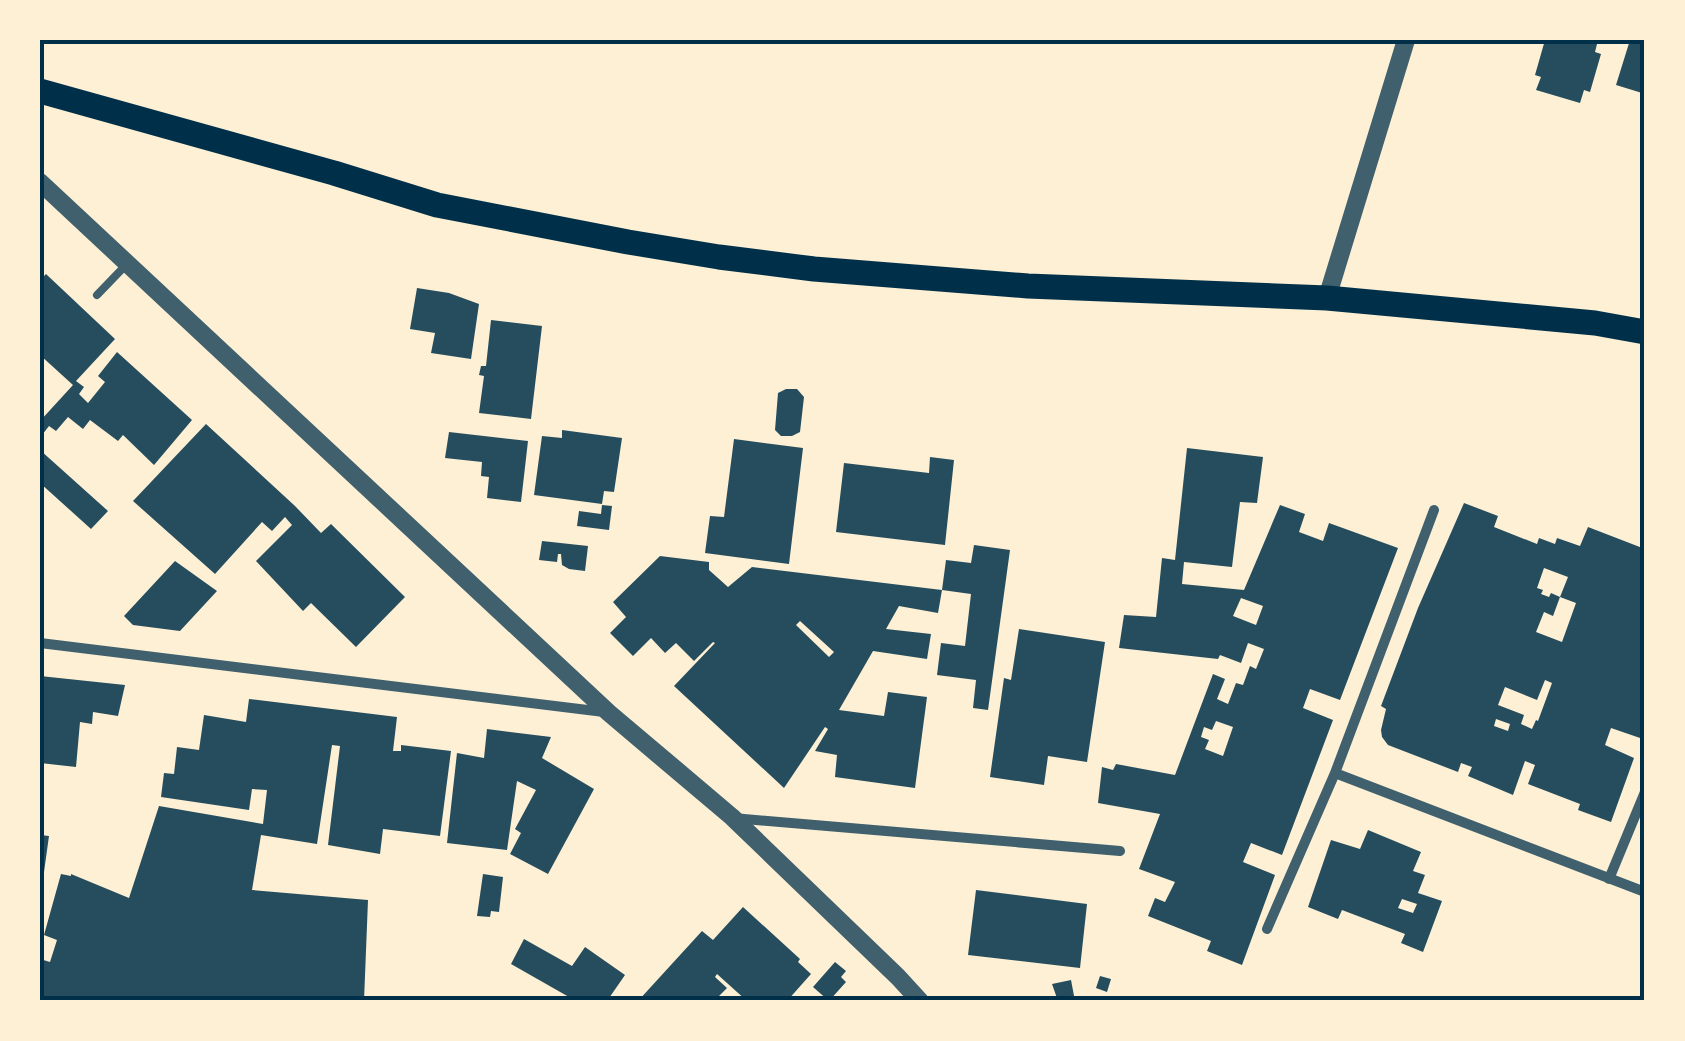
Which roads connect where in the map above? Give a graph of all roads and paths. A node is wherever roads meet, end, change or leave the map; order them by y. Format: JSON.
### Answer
{"nodes":[{"id":1,"x":1406,"y":40,"type":"edge"},
{"id":2,"x":40,"y":91,"type":"edge"},
{"id":3,"x":40,"y":182,"type":"edge"},
{"id":4,"x":128,"y":263,"type":"junction"},
{"id":5,"x":97,"y":295,"type":"dead end"},
{"id":6,"x":1327,"y":298,"type":"junction"},
{"id":7,"x":1645,"y":332,"type":"edge"},
{"id":8,"x":1434,"y":510,"type":"dead end"},
{"id":9,"x":40,"y":643,"type":"edge"},
{"id":10,"x":610,"y":713,"type":"junction"},
{"id":11,"x":1335,"y":773,"type":"junction"},
{"id":12,"x":1645,"y":792,"type":"edge"},
{"id":13,"x":732,"y":818,"type":"junction"},
{"id":14,"x":1120,"y":851,"type":"dead end"},
{"id":15,"x":1609,"y":878,"type":"junction"},
{"id":16,"x":1645,"y":892,"type":"edge"},
{"id":17,"x":1267,"y":930,"type":"dead end"},
{"id":18,"x":920,"y":1001,"type":"edge"}],
"edges":[{"from":1,"to":6,"type":"street"},
{"from":2,"to":6,"type":"main road"},
{"from":3,"to":4,"type":"street"},
{"from":4,"to":5,"type":"lane"},
{"from":4,"to":10,"type":"street"},
{"from":6,"to":7,"type":"main road"},
{"from":8,"to":11,"type":"street"},
{"from":9,"to":10,"type":"street"},
{"from":10,"to":13,"type":"street"},
{"from":11,"to":15,"type":"street"},
{"from":11,"to":17,"type":"street"},
{"from":12,"to":15,"type":"street"},
{"from":13,"to":14,"type":"street"},
{"from":13,"to":18,"type":"street"},
{"from":15,"to":16,"type":"street"}]}
